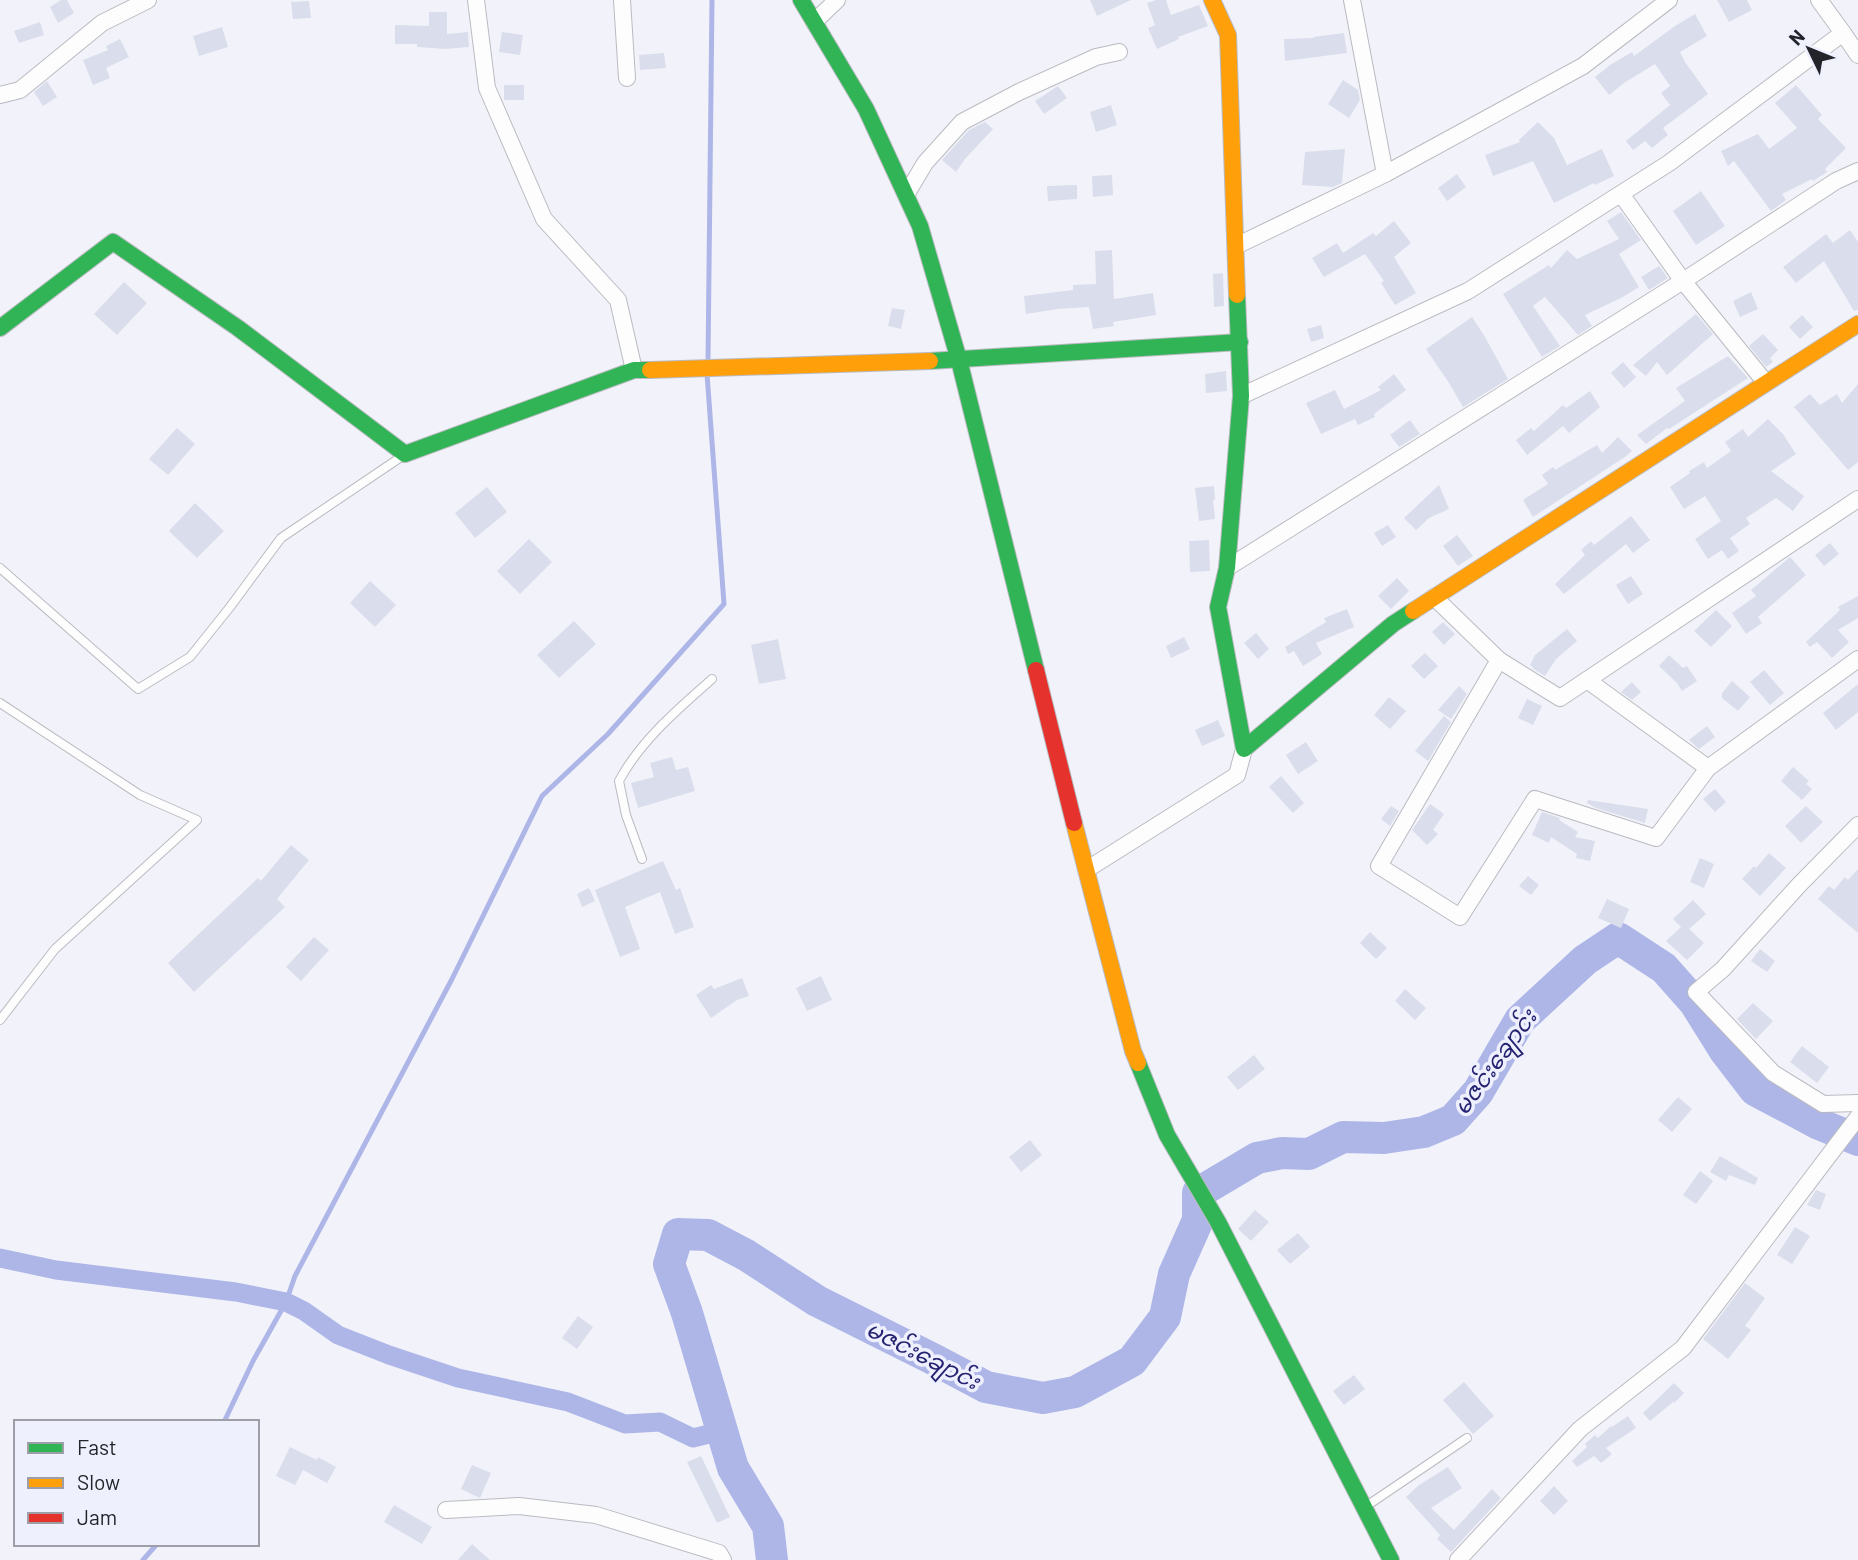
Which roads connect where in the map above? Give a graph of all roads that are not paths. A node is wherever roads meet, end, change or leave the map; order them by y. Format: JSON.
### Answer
{"nodes":[{"id":1,"x":148,"y":0,"type":"edge"},
{"id":2,"x":476,"y":0,"type":"edge"},
{"id":3,"x":622,"y":0,"type":"edge"},
{"id":4,"x":801,"y":0,"type":"edge"},
{"id":5,"x":837,"y":0,"type":"edge"},
{"id":6,"x":1212,"y":0,"type":"edge"},
{"id":7,"x":1352,"y":0,"type":"edge"},
{"id":8,"x":1669,"y":0,"type":"edge"},
{"id":9,"x":1819,"y":0,"type":"edge"},
{"id":10,"x":814,"y":22,"type":"junction"},
{"id":11,"x":1843,"y":33,"type":"junction"},
{"id":12,"x":1119,"y":52,"type":"dead end"},
{"id":13,"x":1858,"y":55,"type":"edge"},
{"id":14,"x":627,"y":78,"type":"dead end"},
{"id":15,"x":0,"y":95,"type":"edge"},
{"id":16,"x":1858,"y":171,"type":"edge"},
{"id":17,"x":1385,"y":174,"type":"junction"},
{"id":18,"x":1622,"y":194,"type":"junction"},
{"id":19,"x":906,"y":195,"type":"junction"},
{"id":20,"x":1236,"y":246,"type":"junction"},
{"id":21,"x":1683,"y":281,"type":"junction"},
{"id":22,"x":1858,"y":324,"type":"edge"},
{"id":23,"x":0,"y":328,"type":"edge"},
{"id":24,"x":1240,"y":342,"type":"junction"},
{"id":25,"x":959,"y":360,"type":"junction"},
{"id":26,"x":634,"y":370,"type":"junction"},
{"id":27,"x":1766,"y":383,"type":"junction"},
{"id":28,"x":1241,"y":396,"type":"junction"},
{"id":29,"x":405,"y":454,"type":"junction"},
{"id":30,"x":1858,"y":499,"type":"edge"},
{"id":31,"x":0,"y":568,"type":"edge"},
{"id":32,"x":1227,"y":568,"type":"junction"},
{"id":33,"x":1434,"y":597,"type":"junction"},
{"id":34,"x":1858,"y":659,"type":"edge"},
{"id":35,"x":1499,"y":660,"type":"junction"},
{"id":36,"x":712,"y":679,"type":"dead end"},
{"id":37,"x":1587,"y":680,"type":"junction"},
{"id":38,"x":0,"y":703,"type":"edge"},
{"id":39,"x":1244,"y":749,"type":"junction"},
{"id":40,"x":1708,"y":768,"type":"junction"},
{"id":41,"x":1858,"y":825,"type":"edge"},
{"id":42,"x":642,"y":859,"type":"dead end"},
{"id":43,"x":1086,"y":870,"type":"junction"},
{"id":44,"x":0,"y":1020,"type":"edge"},
{"id":45,"x":1858,"y":1103,"type":"edge"},
{"id":46,"x":1858,"y":1117,"type":"edge"},
{"id":47,"x":1467,"y":1438,"type":"dead end"},
{"id":48,"x":1364,"y":1508,"type":"junction"},
{"id":49,"x":446,"y":1510,"type":"dead end"},
{"id":50,"x":723,"y":1560,"type":"edge"},
{"id":51,"x":1391,"y":1560,"type":"edge"},
{"id":52,"x":1458,"y":1560,"type":"edge"}],
"edges":[{"from":1,"to":15,"type":"street"},
{"from":2,"to":26,"type":"street"},
{"from":3,"to":14,"type":"street"},
{"from":4,"to":10,"type":"street"},
{"from":5,"to":10,"type":"street"},
{"from":6,"to":20,"type":"street"},
{"from":7,"to":17,"type":"street"},
{"from":8,"to":17,"type":"street"},
{"from":9,"to":11,"type":"street"},
{"from":10,"to":19,"type":"street"},
{"from":11,"to":13,"type":"street"},
{"from":11,"to":18,"type":"street"},
{"from":12,"to":19,"type":"street"},
{"from":16,"to":21,"type":"street"},
{"from":17,"to":20,"type":"street"},
{"from":18,"to":21,"type":"street"},
{"from":18,"to":28,"type":"street"},
{"from":19,"to":25,"type":"street"},
{"from":20,"to":24,"type":"street"},
{"from":21,"to":27,"type":"street"},
{"from":21,"to":32,"type":"street"},
{"from":22,"to":27,"type":"street"},
{"from":23,"to":29,"type":"street"},
{"from":24,"to":25,"type":"street"},
{"from":24,"to":28,"type":"street"},
{"from":25,"to":26,"type":"street"},
{"from":25,"to":43,"type":"street"},
{"from":26,"to":29,"type":"street"},
{"from":27,"to":33,"type":"street"},
{"from":28,"to":32,"type":"street"},
{"from":29,"to":31,"type":"lane"},
{"from":30,"to":37,"type":"street"},
{"from":32,"to":39,"type":"street"},
{"from":33,"to":35,"type":"street"},
{"from":33,"to":39,"type":"street"},
{"from":34,"to":40,"type":"street"},
{"from":35,"to":37,"type":"street"},
{"from":35,"to":40,"type":"street"},
{"from":36,"to":42,"type":"lane"},
{"from":37,"to":40,"type":"street"},
{"from":38,"to":44,"type":"lane"},
{"from":39,"to":43,"type":"street"},
{"from":41,"to":45,"type":"street"},
{"from":43,"to":48,"type":"street"},
{"from":46,"to":52,"type":"street"},
{"from":47,"to":48,"type":"lane"},
{"from":48,"to":51,"type":"street"},
{"from":49,"to":50,"type":"street"}]}
